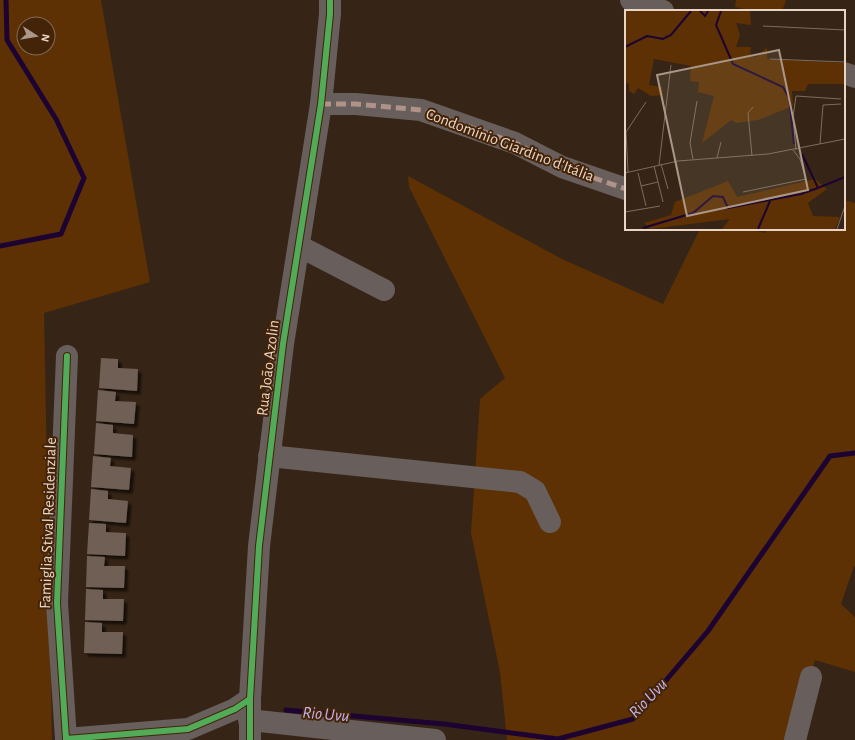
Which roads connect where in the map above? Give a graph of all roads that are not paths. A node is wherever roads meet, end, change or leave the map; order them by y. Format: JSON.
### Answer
{"nodes":[{"id":1,"x":330,"y":0,"type":"edge"},
{"id":2,"x":631,"y":0,"type":"edge"},
{"id":3,"x":660,"y":10,"type":"edge"},
{"id":4,"x":845,"y":73,"type":"edge"},
{"id":5,"x":855,"y":76,"type":"edge"},
{"id":6,"x":320,"y":104,"type":"junction"},
{"id":7,"x":625,"y":189,"type":"edge"},
{"id":8,"x":299,"y":246,"type":"junction"},
{"id":9,"x":384,"y":290,"type":"dead end"},
{"id":10,"x":67,"y":356,"type":"dead end"},
{"id":11,"x":269,"y":456,"type":"junction"},
{"id":12,"x":550,"y":522,"type":"dead end"},
{"id":13,"x":811,"y":677,"type":"dead end"},
{"id":14,"x":249,"y":720,"type":"edge"},
{"id":15,"x":435,"y":740,"type":"edge"},
{"id":16,"x":795,"y":740,"type":"edge"}],
"edges":[{"from":1,"to":6,"type":"street","name":"Rua João Azolin"},
{"from":2,"to":3,"type":"street"},
{"from":4,"to":5,"type":"street"},
{"from":6,"to":7,"type":"street","name":"Condomínio Giardino d'Itália"},
{"from":6,"to":8,"type":"street","name":"Rua João Azolin"},
{"from":8,"to":9,"type":"street"},
{"from":8,"to":11,"type":"street","name":"Rua João Azolin"},
{"from":10,"to":14,"type":"street","name":"Famiglia Stival Residenziale"},
{"from":11,"to":12,"type":"street"},
{"from":11,"to":14,"type":"street","name":"Rua João Azolin"},
{"from":13,"to":16,"type":"street"},
{"from":14,"to":15,"type":"street"}]}
